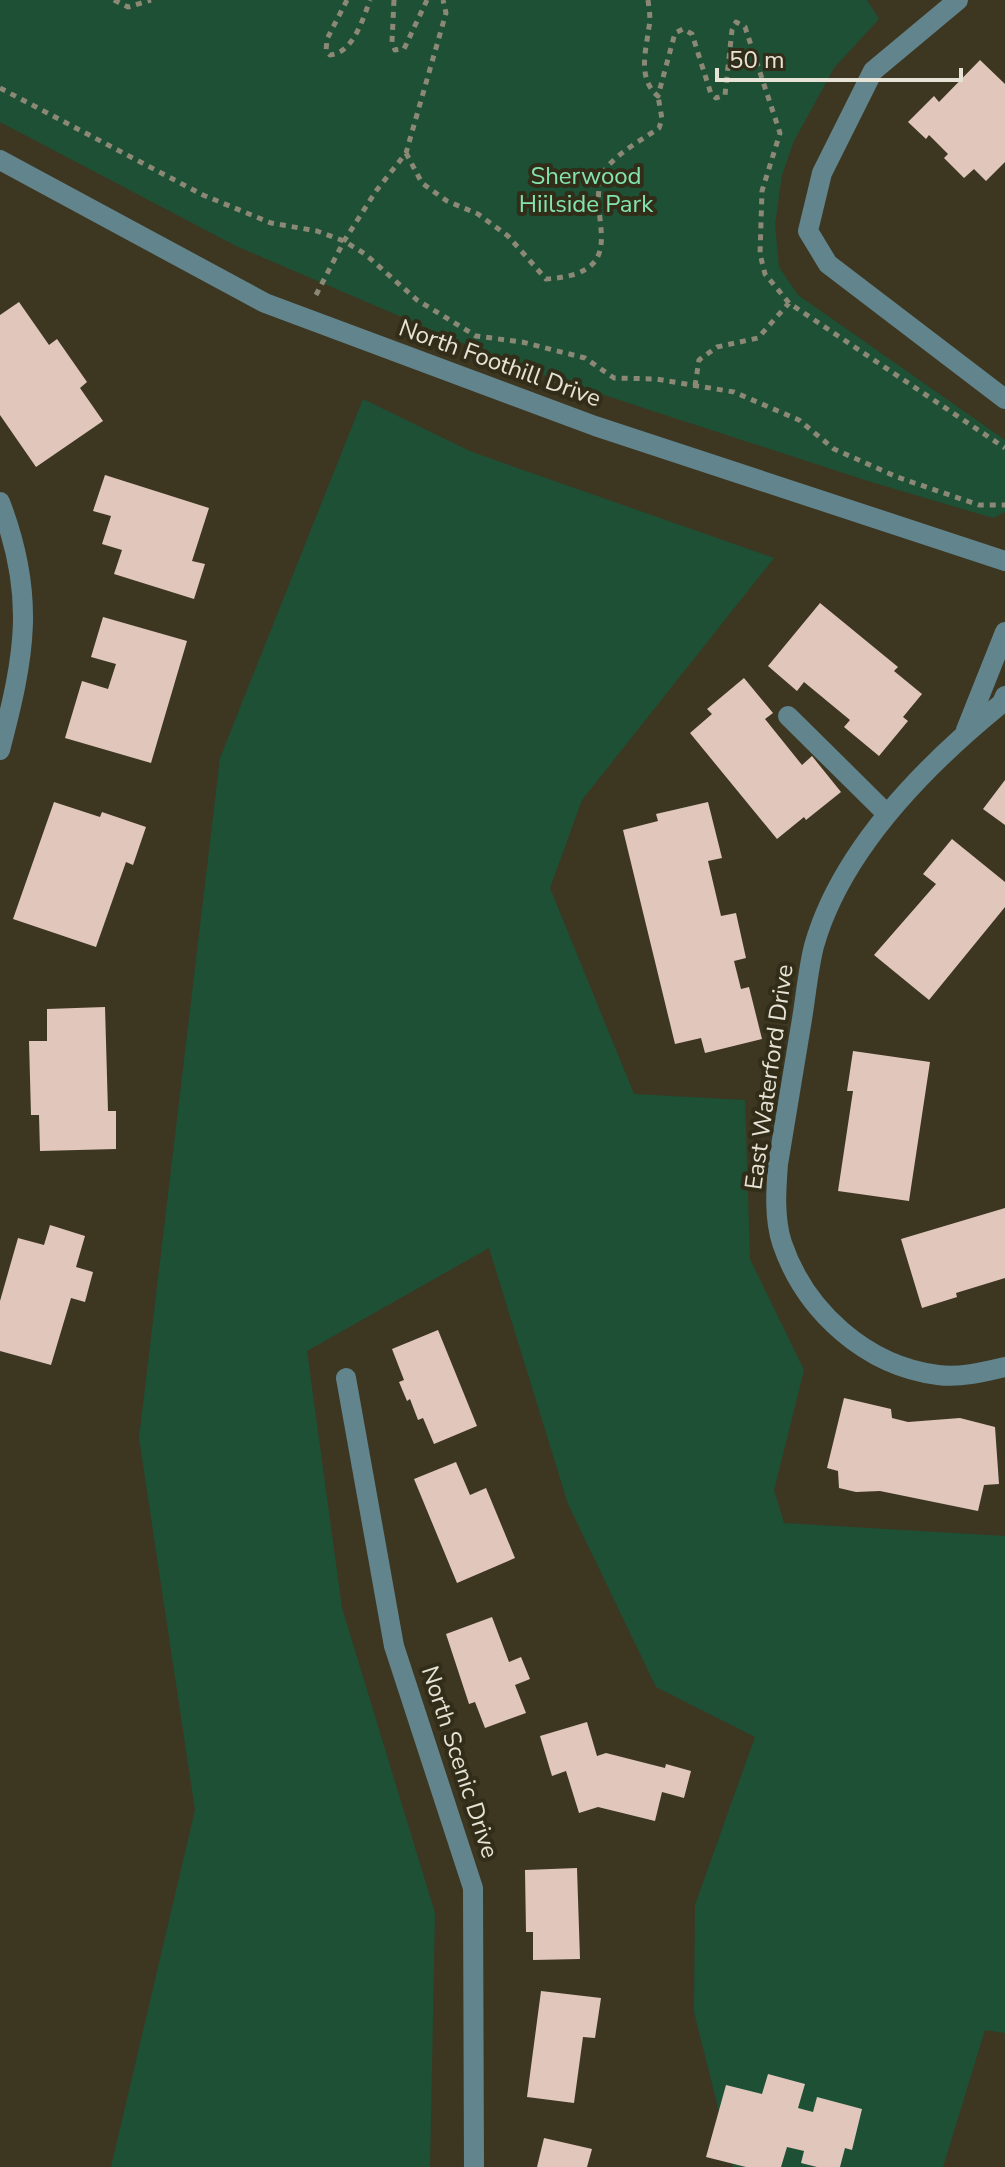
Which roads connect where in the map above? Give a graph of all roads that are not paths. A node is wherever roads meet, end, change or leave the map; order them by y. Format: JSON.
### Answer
{"nodes":[{"id":1,"x":958,"y":0,"type":"edge"},
{"id":2,"x":0,"y":160,"type":"edge"},
{"id":3,"x":1005,"y":399,"type":"edge"},
{"id":4,"x":0,"y":502,"type":"edge"},
{"id":5,"x":1005,"y":561,"type":"edge"},
{"id":6,"x":1005,"y":632,"type":"edge"},
{"id":7,"x":1005,"y":696,"type":"edge"},
{"id":8,"x":788,"y":716,"type":"dead end"},
{"id":9,"x":964,"y":734,"type":"junction"},
{"id":10,"x":0,"y":750,"type":"edge"},
{"id":11,"x":887,"y":814,"type":"junction"},
{"id":12,"x":1005,"y":1367,"type":"edge"},
{"id":13,"x":346,"y":1378,"type":"dead end"},
{"id":14,"x":474,"y":2167,"type":"edge"}],
"edges":[{"from":1,"to":3,"type":"street"},
{"from":2,"to":5,"type":"street","name":"North Foothill Drive"},
{"from":4,"to":10,"type":"street"},
{"from":6,"to":9,"type":"street","name":"East Waterford Drive"},
{"from":7,"to":9,"type":"street","name":"East Waterford Drive"},
{"from":8,"to":11,"type":"street"},
{"from":9,"to":11,"type":"street","name":"East Waterford Drive"},
{"from":11,"to":12,"type":"street","name":"East Waterford Drive"},
{"from":13,"to":14,"type":"street","name":"North Scenic Drive"}]}
